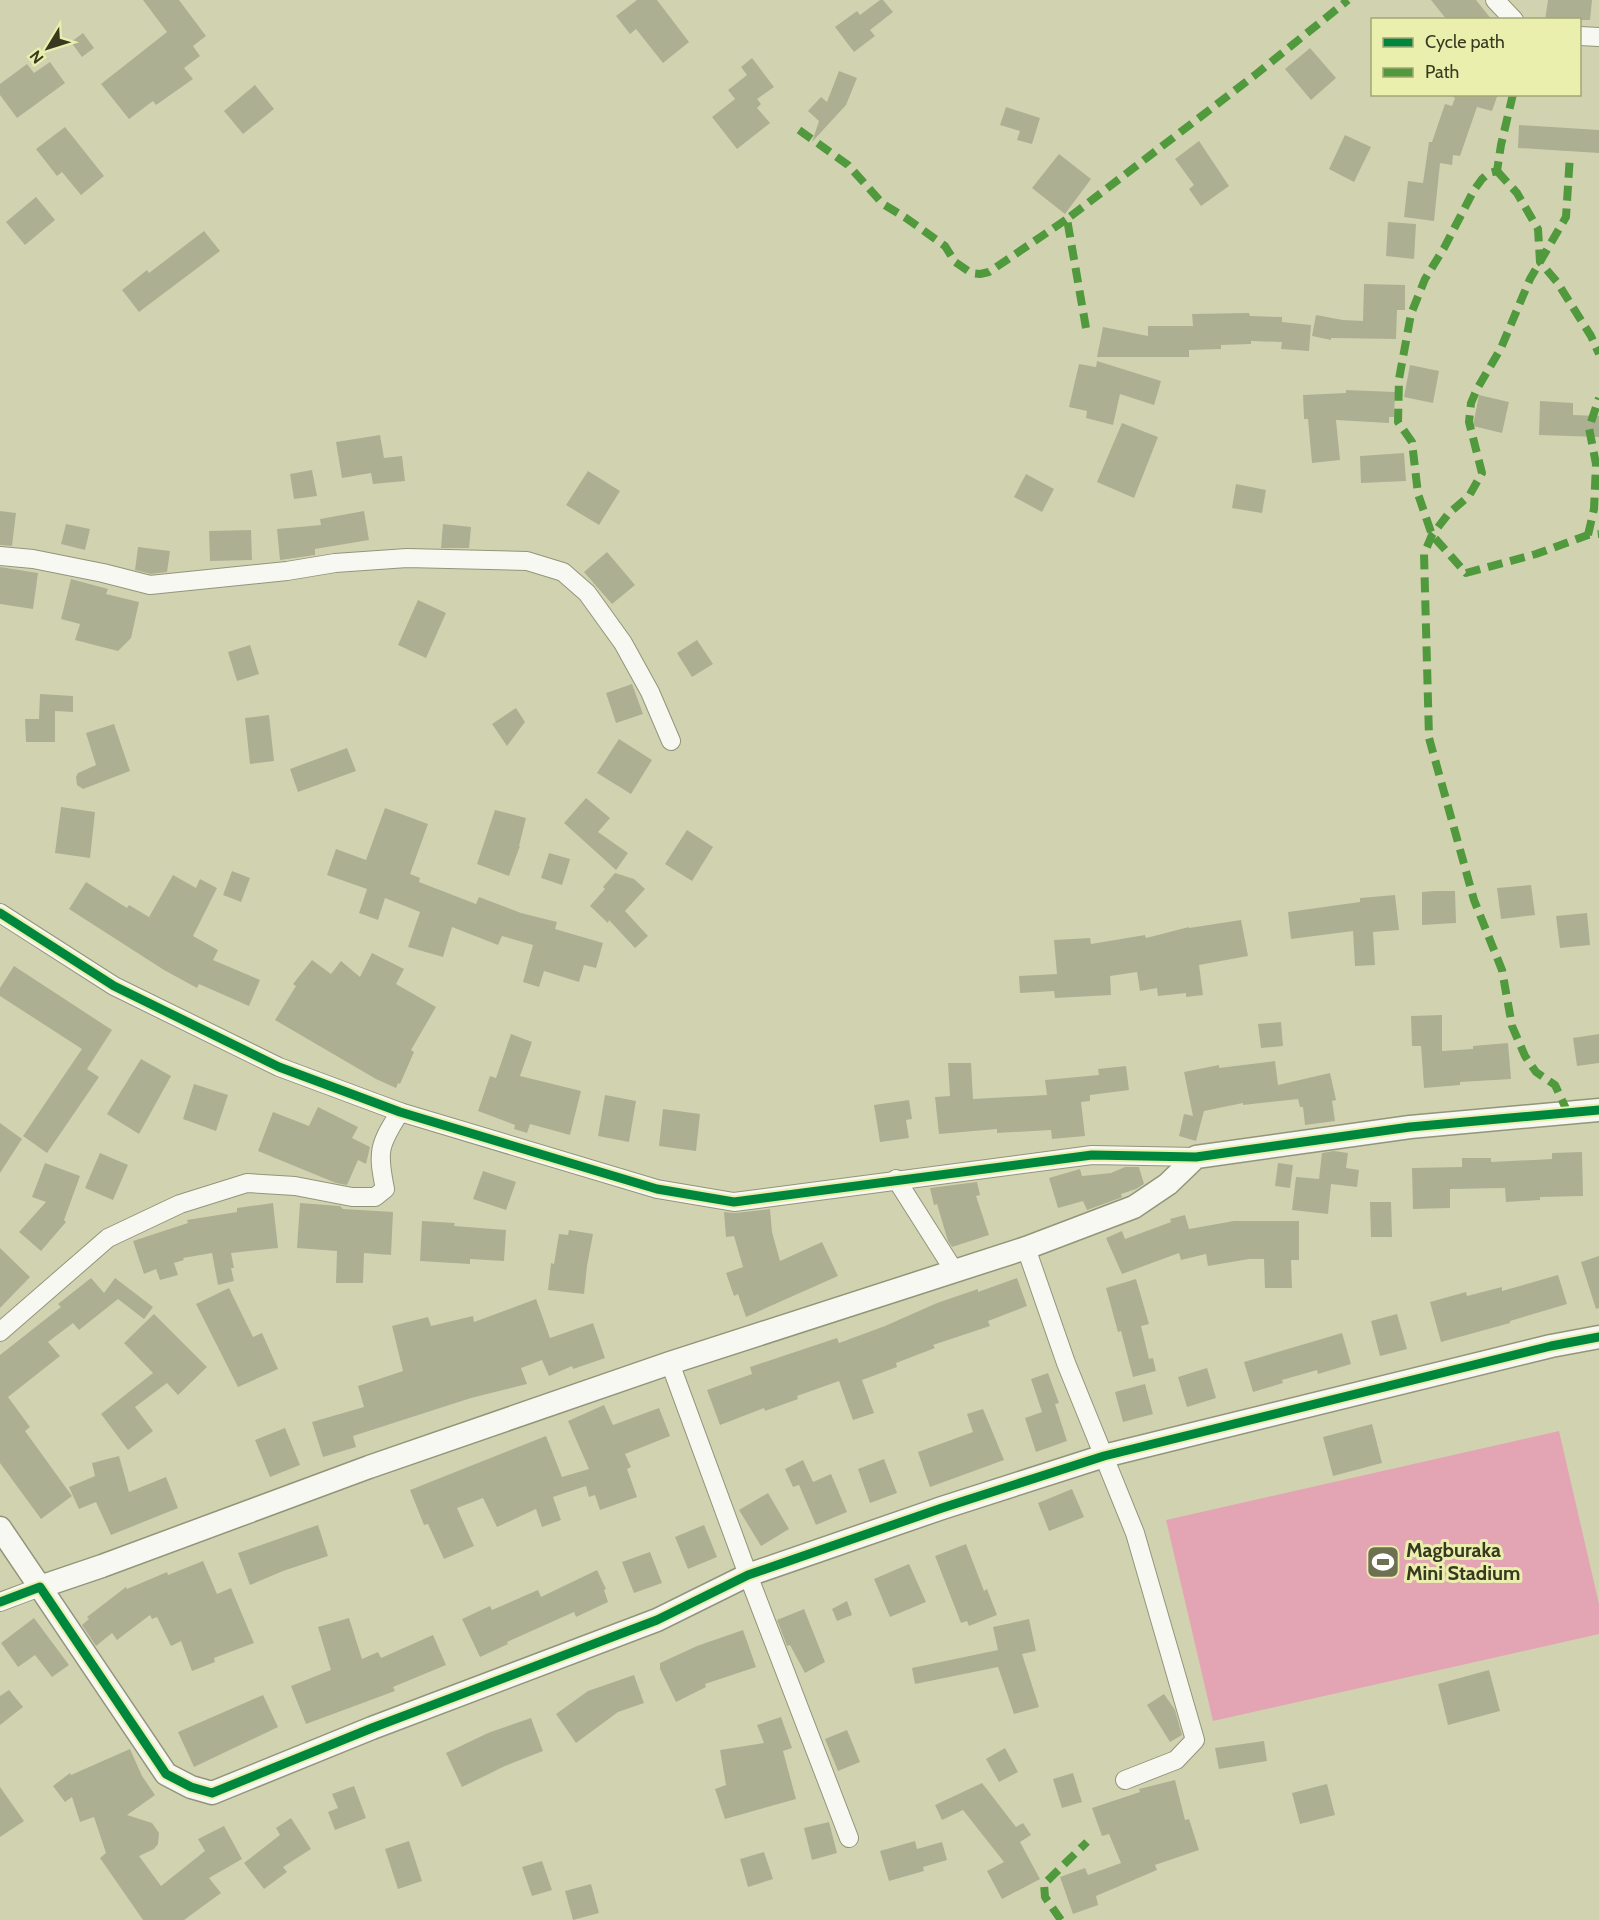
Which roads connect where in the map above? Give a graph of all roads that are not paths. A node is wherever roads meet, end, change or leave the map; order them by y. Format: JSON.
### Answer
{"nodes":[{"id":1,"x":1495,"y":0,"type":"edge"},
{"id":2,"x":1512,"y":18,"type":"edge"},
{"id":3,"x":1581,"y":36,"type":"edge"},
{"id":4,"x":1599,"y":37,"type":"edge"},
{"id":5,"x":0,"y":556,"type":"edge"},
{"id":6,"x":671,"y":741,"type":"dead end"},
{"id":7,"x":0,"y":913,"type":"edge"},
{"id":8,"x":1599,"y":1110,"type":"edge"},
{"id":9,"x":400,"y":1113,"type":"junction"},
{"id":10,"x":1196,"y":1157,"type":"junction"},
{"id":11,"x":896,"y":1179,"type":"junction"},
{"id":12,"x":1026,"y":1248,"type":"junction"},
{"id":13,"x":955,"y":1272,"type":"junction"},
{"id":14,"x":0,"y":1332,"type":"edge"},
{"id":15,"x":1599,"y":1336,"type":"edge"},
{"id":16,"x":670,"y":1363,"type":"junction"},
{"id":17,"x":1104,"y":1456,"type":"junction"},
{"id":18,"x":0,"y":1528,"type":"edge"},
{"id":19,"x":748,"y":1575,"type":"junction"},
{"id":20,"x":40,"y":1587,"type":"junction"},
{"id":21,"x":0,"y":1602,"type":"edge"},
{"id":22,"x":1125,"y":1780,"type":"dead end"},
{"id":23,"x":849,"y":1838,"type":"dead end"}],
"edges":[{"from":1,"to":2,"type":"street"},
{"from":3,"to":4,"type":"street"},
{"from":5,"to":6,"type":"street"},
{"from":7,"to":9,"type":"street"},
{"from":8,"to":10,"type":"street"},
{"from":9,"to":11,"type":"street"},
{"from":9,"to":14,"type":"street"},
{"from":10,"to":11,"type":"street"},
{"from":10,"to":12,"type":"street"},
{"from":11,"to":13,"type":"street"},
{"from":12,"to":13,"type":"street"},
{"from":12,"to":17,"type":"street"},
{"from":13,"to":16,"type":"street"},
{"from":15,"to":17,"type":"street"},
{"from":16,"to":19,"type":"street"},
{"from":16,"to":20,"type":"street"},
{"from":17,"to":19,"type":"street"},
{"from":17,"to":22,"type":"street"},
{"from":18,"to":20,"type":"street"},
{"from":19,"to":20,"type":"street"},
{"from":19,"to":23,"type":"street"},
{"from":20,"to":21,"type":"street"}]}
